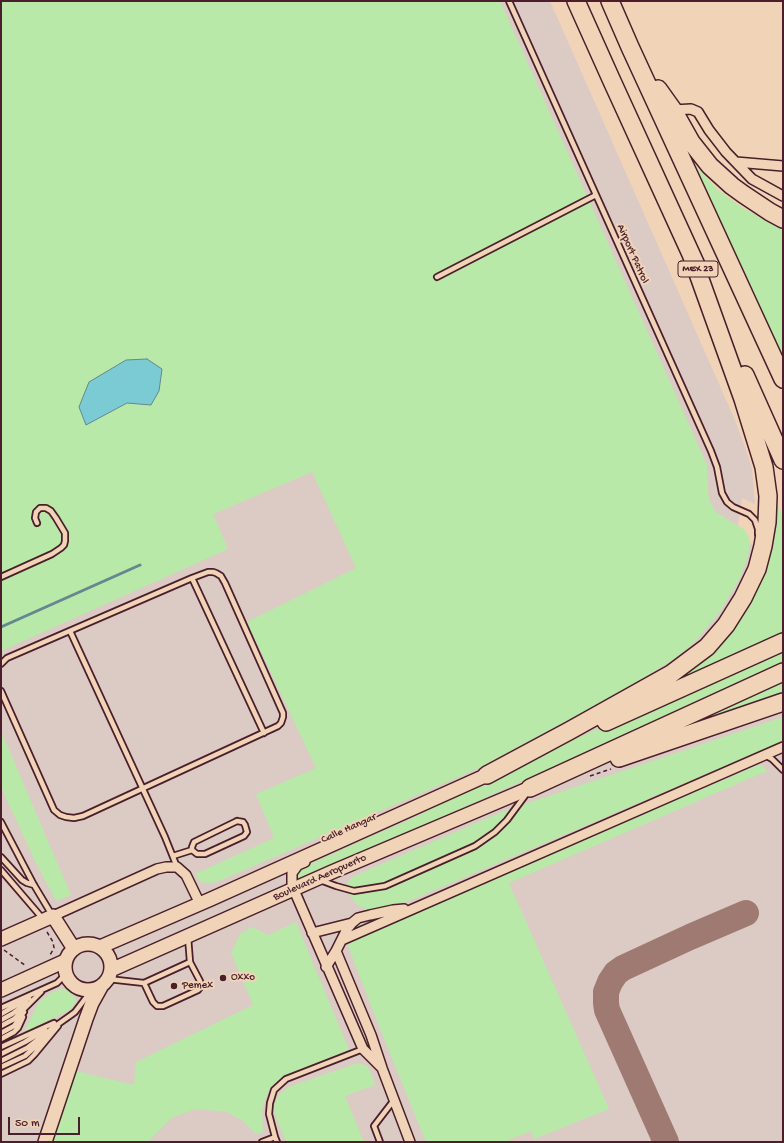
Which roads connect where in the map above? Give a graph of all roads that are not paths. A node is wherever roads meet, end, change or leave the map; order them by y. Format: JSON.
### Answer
{"nodes":[{"id":1,"x":509,"y":1,"type":"edge"},
{"id":2,"x":576,"y":1,"type":"edge"},
{"id":3,"x":610,"y":1,"type":"edge"},
{"id":4,"x":615,"y":9,"type":"edge"},
{"id":5,"x":630,"y":47,"type":"junction"},
{"id":6,"x":673,"y":110,"type":"junction"},
{"id":7,"x":736,"y":162,"type":"junction"},
{"id":8,"x":783,"y":166,"type":"edge"},
{"id":9,"x":596,"y":195,"type":"junction"},
{"id":10,"x":783,"y":196,"type":"edge"},
{"id":11,"x":783,"y":219,"type":"edge"},
{"id":12,"x":691,"y":254,"type":"junction"},
{"id":13,"x":437,"y":277,"type":"dead end"},
{"id":14,"x":783,"y":379,"type":"edge"},
{"id":15,"x":783,"y":460,"type":"edge"},
{"id":16,"x":37,"y":523,"type":"dead end"},
{"id":17,"x":757,"y":569,"type":"junction"},
{"id":18,"x":1,"y":577,"type":"edge"},
{"id":19,"x":192,"y":578,"type":"junction"},
{"id":20,"x":70,"y":631,"type":"junction"},
{"id":21,"x":783,"y":642,"type":"edge"},
{"id":22,"x":1,"y":664,"type":"edge"},
{"id":23,"x":783,"y":672,"type":"edge"},
{"id":24,"x":1,"y":691,"type":"edge"},
{"id":25,"x":783,"y":702,"type":"edge"},
{"id":26,"x":264,"y":733,"type":"junction"},
{"id":27,"x":781,"y":749,"type":"edge"},
{"id":28,"x":765,"y":755,"type":"junction"},
{"id":29,"x":783,"y":770,"type":"edge"},
{"id":30,"x":487,"y":775,"type":"junction"},
{"id":31,"x":143,"y":788,"type":"junction"},
{"id":32,"x":530,"y":788,"type":"junction"},
{"id":33,"x":432,"y":801,"type":"junction"},
{"id":34,"x":1,"y":822,"type":"edge"},
{"id":35,"x":192,"y":850,"type":"junction"},
{"id":36,"x":173,"y":856,"type":"junction"},
{"id":37,"x":1,"y":857,"type":"edge"},
{"id":38,"x":177,"y":868,"type":"junction"},
{"id":39,"x":1,"y":870,"type":"edge"},
{"id":40,"x":317,"y":879,"type":"junction"},
{"id":41,"x":34,"y":885,"type":"junction"},
{"id":42,"x":294,"y":890,"type":"junction"},
{"id":43,"x":200,"y":904,"type":"junction"},
{"id":44,"x":414,"y":908,"type":"junction"},
{"id":45,"x":48,"y":922,"type":"junction"},
{"id":46,"x":352,"y":923,"type":"junction"},
{"id":47,"x":312,"y":933,"type":"junction"},
{"id":48,"x":188,"y":936,"type":"junction"},
{"id":49,"x":1,"y":939,"type":"edge"},
{"id":50,"x":342,"y":940,"type":"junction"},
{"id":51,"x":100,"y":947,"type":"junction"},
{"id":52,"x":74,"y":949,"type":"junction"},
{"id":53,"x":336,"y":951,"type":"junction"},
{"id":54,"x":190,"y":962,"type":"junction"},
{"id":55,"x":65,"y":964,"type":"junction"},
{"id":56,"x":326,"y":967,"type":"junction"},
{"id":57,"x":104,"y":981,"type":"junction"},
{"id":58,"x":144,"y":983,"type":"junction"},
{"id":59,"x":51,"y":986,"type":"junction"},
{"id":60,"x":1,"y":990,"type":"edge"},
{"id":61,"x":43,"y":991,"type":"junction"},
{"id":62,"x":35,"y":998,"type":"junction"},
{"id":63,"x":30,"y":1005,"type":"junction"},
{"id":64,"x":1,"y":1008,"type":"edge"},
{"id":65,"x":1,"y":1014,"type":"edge"},
{"id":66,"x":67,"y":1018,"type":"junction"},
{"id":67,"x":1,"y":1020,"type":"edge"},
{"id":68,"x":1,"y":1026,"type":"edge"},
{"id":69,"x":1,"y":1033,"type":"edge"},
{"id":70,"x":1,"y":1039,"type":"edge"},
{"id":71,"x":1,"y":1047,"type":"edge"},
{"id":72,"x":363,"y":1049,"type":"junction"},
{"id":73,"x":1,"y":1054,"type":"edge"},
{"id":74,"x":1,"y":1061,"type":"edge"},
{"id":75,"x":1,"y":1068,"type":"edge"},
{"id":76,"x":382,"y":1068,"type":"junction"},
{"id":77,"x":1,"y":1074,"type":"edge"},
{"id":78,"x":394,"y":1100,"type":"junction"},
{"id":79,"x":276,"y":1140,"type":"edge"},
{"id":80,"x":45,"y":1142,"type":"edge"},
{"id":81,"x":262,"y":1142,"type":"edge"},
{"id":82,"x":380,"y":1142,"type":"edge"},
{"id":83,"x":410,"y":1142,"type":"edge"}],
"edges":[{"from":1,"to":9,"type":"lane","name":"Airport Patrol"},
{"from":2,"to":12,"type":"highway","number":"MEX 23"},
{"from":3,"to":4,"type":"highway","number":"MEX 23"},
{"from":4,"to":5,"type":"highway","number":"MEX 23"},
{"from":5,"to":6,"type":"highway"},
{"from":5,"to":14,"type":"highway","number":"MEX 23"},
{"from":6,"to":7,"type":"street"},
{"from":6,"to":11,"type":"highway"},
{"from":7,"to":8,"type":"street"},
{"from":7,"to":10,"type":"street"},
{"from":9,"to":13,"type":"lane"},
{"from":9,"to":17,"type":"lane","name":"Airport Patrol"},
{"from":12,"to":15,"type":"highway","number":"MEX 23"},
{"from":12,"to":17,"type":"highway"},
{"from":16,"to":18,"type":"lane"},
{"from":17,"to":30,"type":"highway"},
{"from":19,"to":20,"type":"lane"},
{"from":19,"to":26,"type":"lane"},
{"from":19,"to":26,"type":"lane"},
{"from":20,"to":22,"type":"lane"},
{"from":20,"to":31,"type":"lane"},
{"from":21,"to":30,"type":"highway"},
{"from":23,"to":32,"type":"highway"},
{"from":24,"to":31,"type":"lane"},
{"from":25,"to":32,"type":"highway"},
{"from":26,"to":31,"type":"lane"},
{"from":27,"to":28,"type":"street"},
{"from":28,"to":29,"type":"lane"},
{"from":28,"to":44,"type":"street"},
{"from":30,"to":33,"type":"street"},
{"from":31,"to":36,"type":"lane"},
{"from":32,"to":40,"type":"street","name":"Boulevard Aeropuerto"},
{"from":32,"to":40,"type":"lane"},
{"from":33,"to":42,"type":"street","name":"Calle Hangar"},
{"from":33,"to":43,"type":"street"},
{"from":34,"to":41,"type":"lane"},
{"from":35,"to":35,"type":"lane"},
{"from":35,"to":36,"type":"lane"},
{"from":36,"to":38,"type":"lane"},
{"from":37,"to":41,"type":"lane"},
{"from":38,"to":43,"type":"street"},
{"from":38,"to":45,"type":"street"},
{"from":39,"to":45,"type":"lane"},
{"from":40,"to":42,"type":"street","name":"Boulevard Aeropuerto"},
{"from":41,"to":45,"type":"lane"},
{"from":42,"to":47,"type":"street"},
{"from":42,"to":48,"type":"street","name":"Boulevard Aeropuerto"},
{"from":43,"to":51,"type":"street"},
{"from":44,"to":46,"type":"street"},
{"from":44,"to":50,"type":"street"},
{"from":45,"to":49,"type":"street"},
{"from":45,"to":52,"type":"street"},
{"from":46,"to":47,"type":"street"},
{"from":46,"to":50,"type":"street"},
{"from":47,"to":56,"type":"street"},
{"from":48,"to":54,"type":"lane"},
{"from":48,"to":57,"type":"street","name":"Boulevard Aeropuerto"},
{"from":50,"to":53,"type":"street"},
{"from":51,"to":52,"type":"street"},
{"from":51,"to":57,"type":"street"},
{"from":52,"to":55,"type":"street"},
{"from":53,"to":56,"type":"street"},
{"from":53,"to":76,"type":"street"},
{"from":54,"to":58,"type":"lane"},
{"from":54,"to":58,"type":"lane"},
{"from":55,"to":57,"type":"street"},
{"from":55,"to":59,"type":"lane"},
{"from":55,"to":60,"type":"street"},
{"from":56,"to":72,"type":"street"},
{"from":57,"to":58,"type":"lane"},
{"from":57,"to":66,"type":"lane"},
{"from":57,"to":80,"type":"street"},
{"from":59,"to":61,"type":"lane"},
{"from":59,"to":64,"type":"lane"},
{"from":61,"to":62,"type":"lane"},
{"from":61,"to":65,"type":"lane"},
{"from":61,"to":67,"type":"lane"},
{"from":62,"to":63,"type":"lane"},
{"from":62,"to":68,"type":"lane"},
{"from":63,"to":69,"type":"lane"},
{"from":63,"to":70,"type":"lane"},
{"from":66,"to":71,"type":"lane"},
{"from":66,"to":73,"type":"lane"},
{"from":66,"to":74,"type":"lane"},
{"from":66,"to":75,"type":"lane"},
{"from":66,"to":77,"type":"lane"},
{"from":72,"to":76,"type":"street"},
{"from":72,"to":79,"type":"lane"},
{"from":76,"to":78,"type":"street"},
{"from":78,"to":82,"type":"lane"},
{"from":78,"to":83,"type":"street"},
{"from":79,"to":81,"type":"lane"}]}
